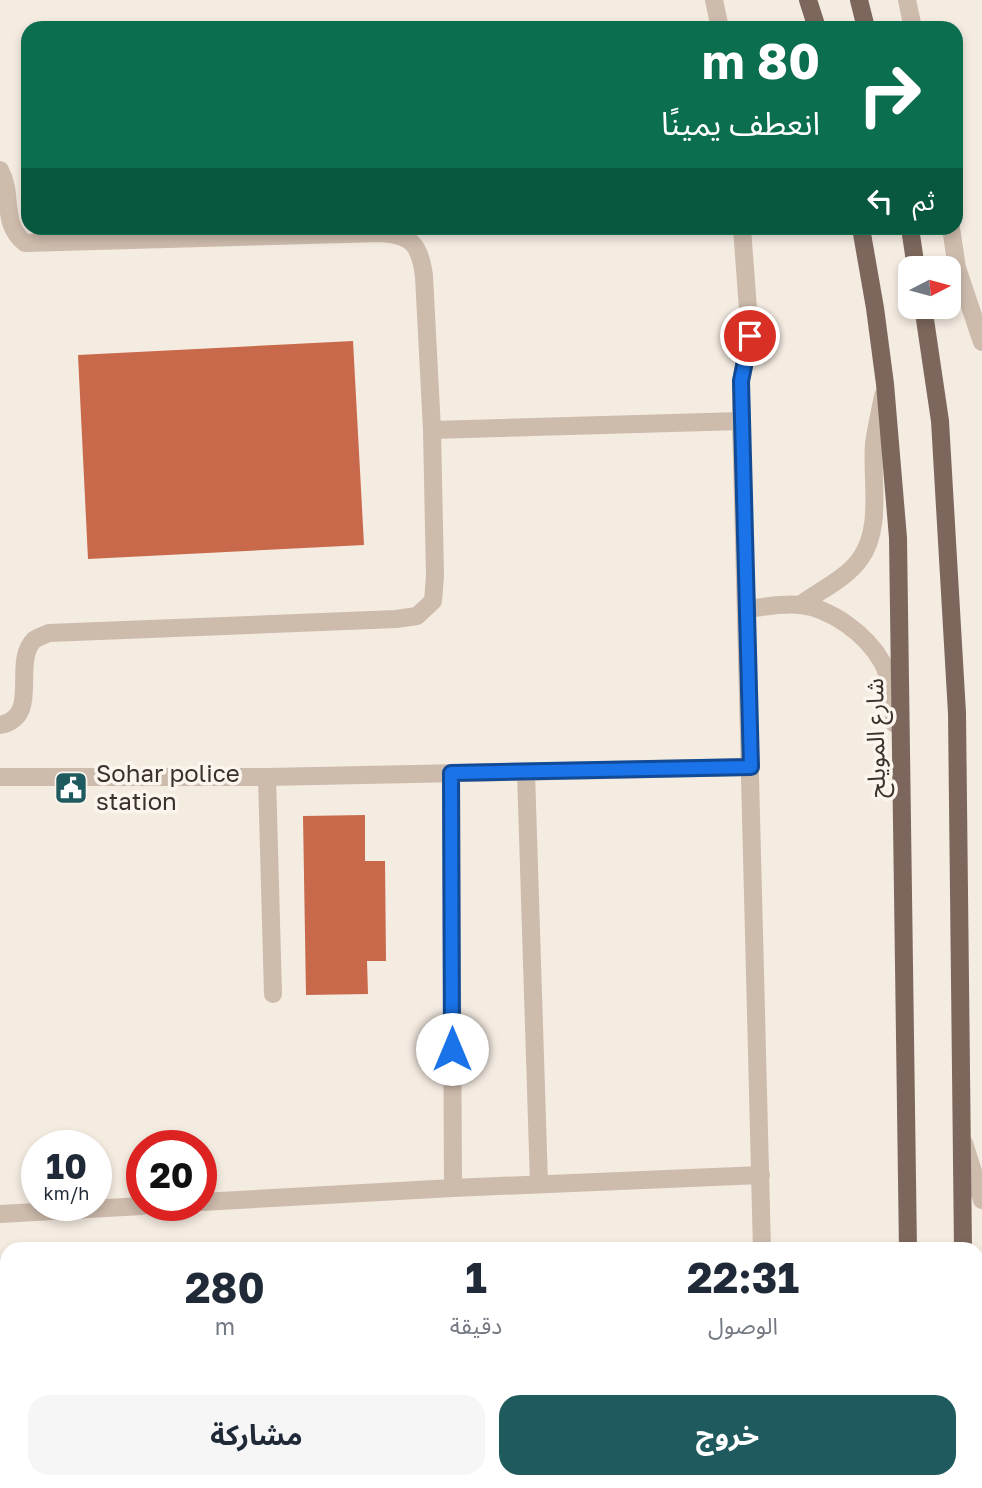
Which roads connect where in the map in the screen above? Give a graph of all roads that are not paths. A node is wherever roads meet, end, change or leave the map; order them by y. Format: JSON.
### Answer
{"nodes":[{"id":1,"x":713,"y":0,"type":"edge"},
{"id":2,"x":808,"y":0,"type":"edge"},
{"id":3,"x":859,"y":0,"type":"edge"},
{"id":4,"x":907,"y":0,"type":"edge"},
{"id":5,"x":718,"y":21,"type":"edge"},
{"id":6,"x":815,"y":21,"type":"edge"},
{"id":7,"x":864,"y":21,"type":"edge"},
{"id":8,"x":912,"y":21,"type":"edge"},
{"id":9,"x":0,"y":170,"type":"edge"},
{"id":10,"x":309,"y":235,"type":"edge"},
{"id":11,"x":397,"y":235,"type":"edge"},
{"id":12,"x":743,"y":235,"type":"edge"},
{"id":13,"x":862,"y":235,"type":"edge"},
{"id":14,"x":910,"y":235,"type":"edge"},
{"id":15,"x":952,"y":235,"type":"edge"},
{"id":16,"x":914,"y":256,"type":"edge"},
{"id":17,"x":925,"y":319,"type":"edge"},
{"id":18,"x":982,"y":342,"type":"edge"},
{"id":19,"x":885,"y":384,"type":"junction"},
{"id":20,"x":741,"y":421,"type":"junction"},
{"id":21,"x":432,"y":430,"type":"junction"},
{"id":22,"x":800,"y":604,"type":"junction"},
{"id":23,"x":747,"y":609,"type":"junction"},
{"id":24,"x":0,"y":725,"type":"edge"},
{"id":25,"x":901,"y":763,"type":"junction"},
{"id":26,"x":751,"y":767,"type":"junction"},
{"id":27,"x":526,"y":772,"type":"junction"},
{"id":28,"x":451,"y":773,"type":"junction"},
{"id":29,"x":0,"y":777,"type":"edge"},
{"id":30,"x":268,"y":777,"type":"junction"},
{"id":31,"x":273,"y":994,"type":"dead end"},
{"id":32,"x":960,"y":1132,"type":"junction"},
{"id":33,"x":761,"y":1175,"type":"junction"},
{"id":34,"x":539,"y":1184,"type":"junction"},
{"id":35,"x":453,"y":1188,"type":"junction"},
{"id":36,"x":982,"y":1200,"type":"edge"},
{"id":37,"x":217,"y":1201,"type":"edge"},
{"id":38,"x":126,"y":1207,"type":"edge"},
{"id":39,"x":0,"y":1214,"type":"edge"},
{"id":40,"x":762,"y":1242,"type":"edge"},
{"id":41,"x":908,"y":1242,"type":"edge"},
{"id":42,"x":963,"y":1242,"type":"edge"}],
"edges":[{"from":1,"to":5,"type":"street"},
{"from":2,"to":6,"type":"main road"},
{"from":3,"to":7,"type":"main road"},
{"from":4,"to":8,"type":"street"},
{"from":9,"to":10,"type":"street"},
{"from":11,"to":21,"type":"street"},
{"from":12,"to":20,"type":"street"},
{"from":13,"to":19,"type":"main road","name":"شارع المويلح"},
{"from":14,"to":16,"type":"main road"},
{"from":15,"to":18,"type":"street"},
{"from":17,"to":32,"type":"main road"},
{"from":19,"to":22,"type":"street"},
{"from":19,"to":25,"type":"main road","name":"شارع المويلح"},
{"from":20,"to":21,"type":"street"},
{"from":20,"to":23,"type":"street"},
{"from":21,"to":24,"type":"street"},
{"from":22,"to":23,"type":"street"},
{"from":22,"to":25,"type":"street"},
{"from":23,"to":26,"type":"street"},
{"from":25,"to":41,"type":"main road","name":"شارع المويلح"},
{"from":26,"to":27,"type":"street"},
{"from":26,"to":33,"type":"street"},
{"from":27,"to":28,"type":"street"},
{"from":27,"to":34,"type":"street"},
{"from":28,"to":30,"type":"street"},
{"from":28,"to":35,"type":"street"},
{"from":29,"to":30,"type":"street"},
{"from":30,"to":31,"type":"street"},
{"from":32,"to":36,"type":"street"},
{"from":32,"to":42,"type":"main road"},
{"from":33,"to":34,"type":"street"},
{"from":33,"to":40,"type":"street"},
{"from":34,"to":35,"type":"street"},
{"from":35,"to":37,"type":"street"},
{"from":38,"to":39,"type":"street"}]}
